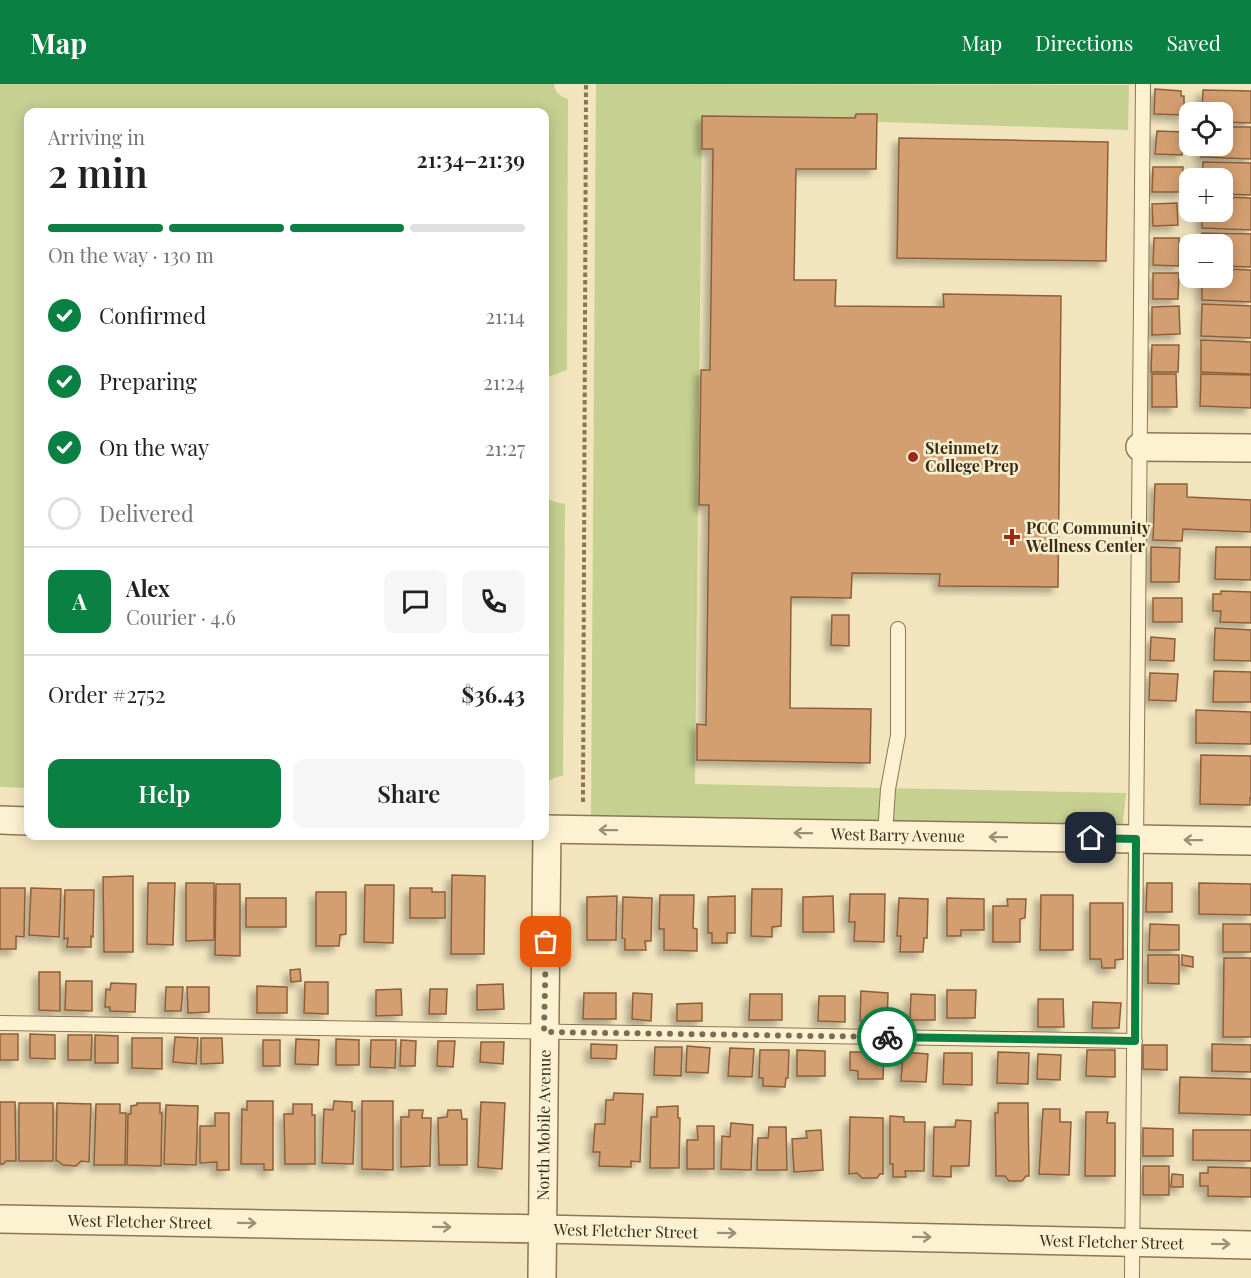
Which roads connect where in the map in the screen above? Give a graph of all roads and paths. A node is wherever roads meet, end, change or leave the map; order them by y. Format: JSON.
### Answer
{"nodes":[{"id":1,"x":586,"y":84,"type":"edge"},
{"id":2,"x":1143,"y":84,"type":"edge"},
{"id":3,"x":1140,"y":447,"type":"junction"},
{"id":4,"x":1251,"y":448,"type":"edge"},
{"id":5,"x":898,"y":629,"type":"dead end"},
{"id":6,"x":583,"y":802,"type":"dead end"},
{"id":7,"x":0,"y":820,"type":"edge"},
{"id":8,"x":24,"y":820,"type":"edge"},
{"id":9,"x":549,"y":829,"type":"edge"},
{"id":10,"x":885,"y":835,"type":"junction"},
{"id":11,"x":1136,"y":839,"type":"junction"},
{"id":12,"x":546,"y":840,"type":"edge"},
{"id":13,"x":1251,"y":841,"type":"edge"},
{"id":14,"x":0,"y":1023,"type":"edge"},
{"id":15,"x":544,"y":1032,"type":"junction"},
{"id":16,"x":1135,"y":1041,"type":"junction"},
{"id":17,"x":0,"y":1219,"type":"edge"},
{"id":18,"x":542,"y":1229,"type":"junction"},
{"id":19,"x":1133,"y":1242,"type":"junction"},
{"id":20,"x":1251,"y":1245,"type":"edge"},
{"id":21,"x":542,"y":1278,"type":"edge"},
{"id":22,"x":1132,"y":1278,"type":"edge"}],
"edges":[{"from":1,"to":6,"type":"path"},
{"from":2,"to":3,"type":"lane"},
{"from":3,"to":4,"type":"street"},
{"from":3,"to":11,"type":"lane"},
{"from":5,"to":10,"type":"lane"},
{"from":7,"to":8,"type":"street"},
{"from":10,"to":9,"type":"street","name":"West Barry Avenue","one_way":true},
{"from":11,"to":10,"type":"street","name":"West Barry Avenue","one_way":true},
{"from":13,"to":11,"type":"street","name":"West Barry Avenue","one_way":true},
{"from":11,"to":16,"type":"lane"},
{"from":12,"to":15,"type":"street","name":"North Mobile Avenue"},
{"from":14,"to":15,"type":"lane"},
{"from":15,"to":16,"type":"lane"},
{"from":15,"to":18,"type":"street","name":"North Mobile Avenue"},
{"from":16,"to":19,"type":"lane"},
{"from":17,"to":18,"type":"street","name":"West Fletcher Street","one_way":true},
{"from":18,"to":19,"type":"street","name":"West Fletcher Street","one_way":true},
{"from":18,"to":21,"type":"street","name":"North Mobile Avenue"},
{"from":19,"to":20,"type":"street","name":"West Fletcher Street","one_way":true},
{"from":19,"to":22,"type":"lane"}]}
